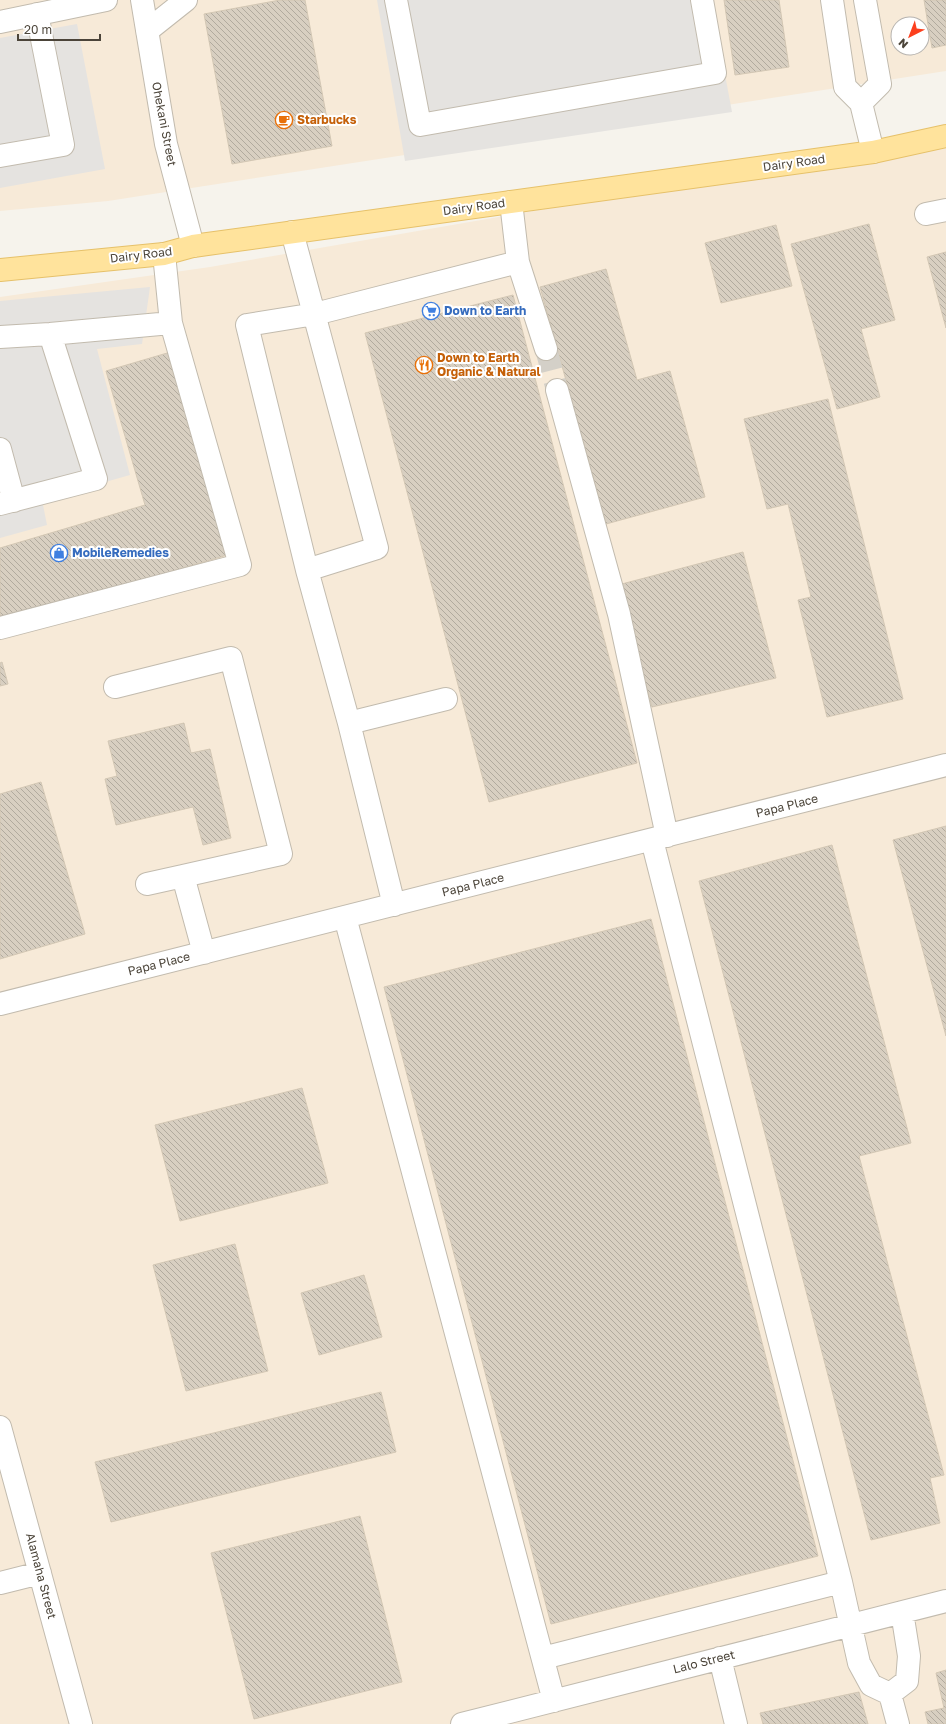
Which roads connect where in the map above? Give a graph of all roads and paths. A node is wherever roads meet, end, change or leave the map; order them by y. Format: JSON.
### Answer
{"nodes":[{"id":1,"x":106,"y":0,"type":"edge"},
{"id":2,"x":142,"y":0,"type":"edge"},
{"id":3,"x":186,"y":0,"type":"edge"},
{"id":4,"x":396,"y":0,"type":"edge"},
{"id":5,"x":702,"y":0,"type":"edge"},
{"id":6,"x":832,"y":0,"type":"edge"},
{"id":7,"x":865,"y":0,"type":"edge"},
{"id":8,"x":38,"y":14,"type":"junction"},
{"id":9,"x":0,"y":22,"type":"edge"},
{"id":10,"x":147,"y":31,"type":"junction"},
{"id":11,"x":861,"y":103,"type":"junction"},
{"id":12,"x":946,"y":136,"type":"edge"},
{"id":13,"x":873,"y":152,"type":"junction"},
{"id":14,"x":0,"y":156,"type":"edge"},
{"id":15,"x":512,"y":202,"type":"junction"},
{"id":16,"x":292,"y":232,"type":"junction"},
{"id":17,"x":193,"y":246,"type":"junction"},
{"id":18,"x":164,"y":254,"type":"junction"},
{"id":19,"x":518,"y":262,"type":"junction"},
{"id":20,"x":0,"y":270,"type":"edge"},
{"id":21,"x":314,"y":314,"type":"junction"},
{"id":22,"x":172,"y":323,"type":"junction"},
{"id":23,"x":50,"y":334,"type":"junction"},
{"id":24,"x":0,"y":337,"type":"edge"},
{"id":25,"x":546,"y":349,"type":"tunnel mouth"},
{"id":26,"x":557,"y":390,"type":"tunnel mouth"},
{"id":27,"x":0,"y":449,"type":"edge"},
{"id":28,"x":7,"y":503,"type":"edge"},
{"id":29,"x":307,"y":570,"type":"junction"},
{"id":30,"x":0,"y":628,"type":"edge"},
{"id":31,"x":115,"y":687,"type":"dead end"},
{"id":32,"x":446,"y":699,"type":"dead end"},
{"id":33,"x":349,"y":723,"type":"junction"},
{"id":34,"x":946,"y":765,"type":"edge"},
{"id":35,"x":660,"y":838,"type":"junction"},
{"id":36,"x":183,"y":876,"type":"junction"},
{"id":37,"x":147,"y":884,"type":"dead end"},
{"id":38,"x":394,"y":905,"type":"junction"},
{"id":39,"x":345,"y":917,"type":"junction"},
{"id":40,"x":204,"y":953,"type":"junction"},
{"id":41,"x":0,"y":1004,"type":"edge"},
{"id":42,"x":0,"y":1427,"type":"edge"},
{"id":43,"x":40,"y":1573,"type":"junction"},
{"id":44,"x":842,"y":1582,"type":"junction"},
{"id":45,"x":0,"y":1583,"type":"edge"},
{"id":46,"x":946,"y":1601,"type":"edge"},
{"id":47,"x":902,"y":1612,"type":"junction"},
{"id":48,"x":852,"y":1625,"type":"junction"},
{"id":49,"x":543,"y":1658,"type":"junction"},
{"id":50,"x":720,"y":1658,"type":"junction"},
{"id":51,"x":890,"y":1694,"type":"junction"},
{"id":52,"x":554,"y":1701,"type":"junction"},
{"id":53,"x":81,"y":1724,"type":"edge"},
{"id":54,"x":462,"y":1724,"type":"edge"},
{"id":55,"x":736,"y":1724,"type":"edge"},
{"id":56,"x":898,"y":1724,"type":"edge"}],
"edges":[{"from":1,"to":8,"type":"street"},
{"from":2,"to":10,"type":"street","name":"Ohekani Street"},
{"from":3,"to":10,"type":"street"},
{"from":4,"to":5,"type":"street"},
{"from":6,"to":11,"type":"street"},
{"from":7,"to":11,"type":"street"},
{"from":8,"to":9,"type":"street"},
{"from":8,"to":14,"type":"street"},
{"from":10,"to":17,"type":"street","name":"Ohekani Street"},
{"from":11,"to":13,"type":"street"},
{"from":12,"to":13,"type":"main road","name":"Dairy Road"},
{"from":13,"to":15,"type":"main road","name":"Dairy Road"},
{"from":15,"to":16,"type":"main road","name":"Dairy Road"},
{"from":15,"to":19,"type":"street"},
{"from":16,"to":17,"type":"main road","name":"Dairy Road"},
{"from":16,"to":21,"type":"street"},
{"from":17,"to":18,"type":"main road","name":"Dairy Road"},
{"from":18,"to":20,"type":"main road","name":"Dairy Road"},
{"from":18,"to":22,"type":"street"},
{"from":19,"to":21,"type":"street"},
{"from":19,"to":25,"type":"street"},
{"from":21,"to":29,"type":"street"},
{"from":21,"to":29,"type":"street"},
{"from":22,"to":23,"type":"street"},
{"from":22,"to":30,"type":"street"},
{"from":23,"to":24,"type":"street"},
{"from":23,"to":28,"type":"street"},
{"from":26,"to":35,"type":"street"},
{"from":27,"to":28,"type":"street"},
{"from":29,"to":33,"type":"street"},
{"from":31,"to":36,"type":"street"},
{"from":32,"to":33,"type":"street"},
{"from":33,"to":38,"type":"street"},
{"from":34,"to":35,"type":"street","name":"Papa Place"},
{"from":35,"to":38,"type":"street","name":"Papa Place"},
{"from":35,"to":44,"type":"street"},
{"from":36,"to":37,"type":"street"},
{"from":36,"to":40,"type":"street"},
{"from":38,"to":39,"type":"street","name":"Papa Place"},
{"from":39,"to":40,"type":"street","name":"Papa Place"},
{"from":39,"to":49,"type":"street"},
{"from":40,"to":41,"type":"street","name":"Papa Place"},
{"from":42,"to":43,"type":"street","name":"Alamaha Street"},
{"from":43,"to":45,"type":"street"},
{"from":43,"to":53,"type":"street","name":"Alamaha Street"},
{"from":44,"to":48,"type":"street"},
{"from":44,"to":49,"type":"street"},
{"from":46,"to":47,"type":"street","name":"Lalo Street"},
{"from":47,"to":48,"type":"street","name":"Lalo Street"},
{"from":47,"to":51,"type":"street"},
{"from":48,"to":50,"type":"street","name":"Lalo Street"},
{"from":48,"to":51,"type":"street"},
{"from":49,"to":52,"type":"street"},
{"from":50,"to":52,"type":"street","name":"Lalo Street"},
{"from":50,"to":55,"type":"street"},
{"from":51,"to":56,"type":"street"},
{"from":52,"to":54,"type":"street","name":"Lalo Street"}]}
